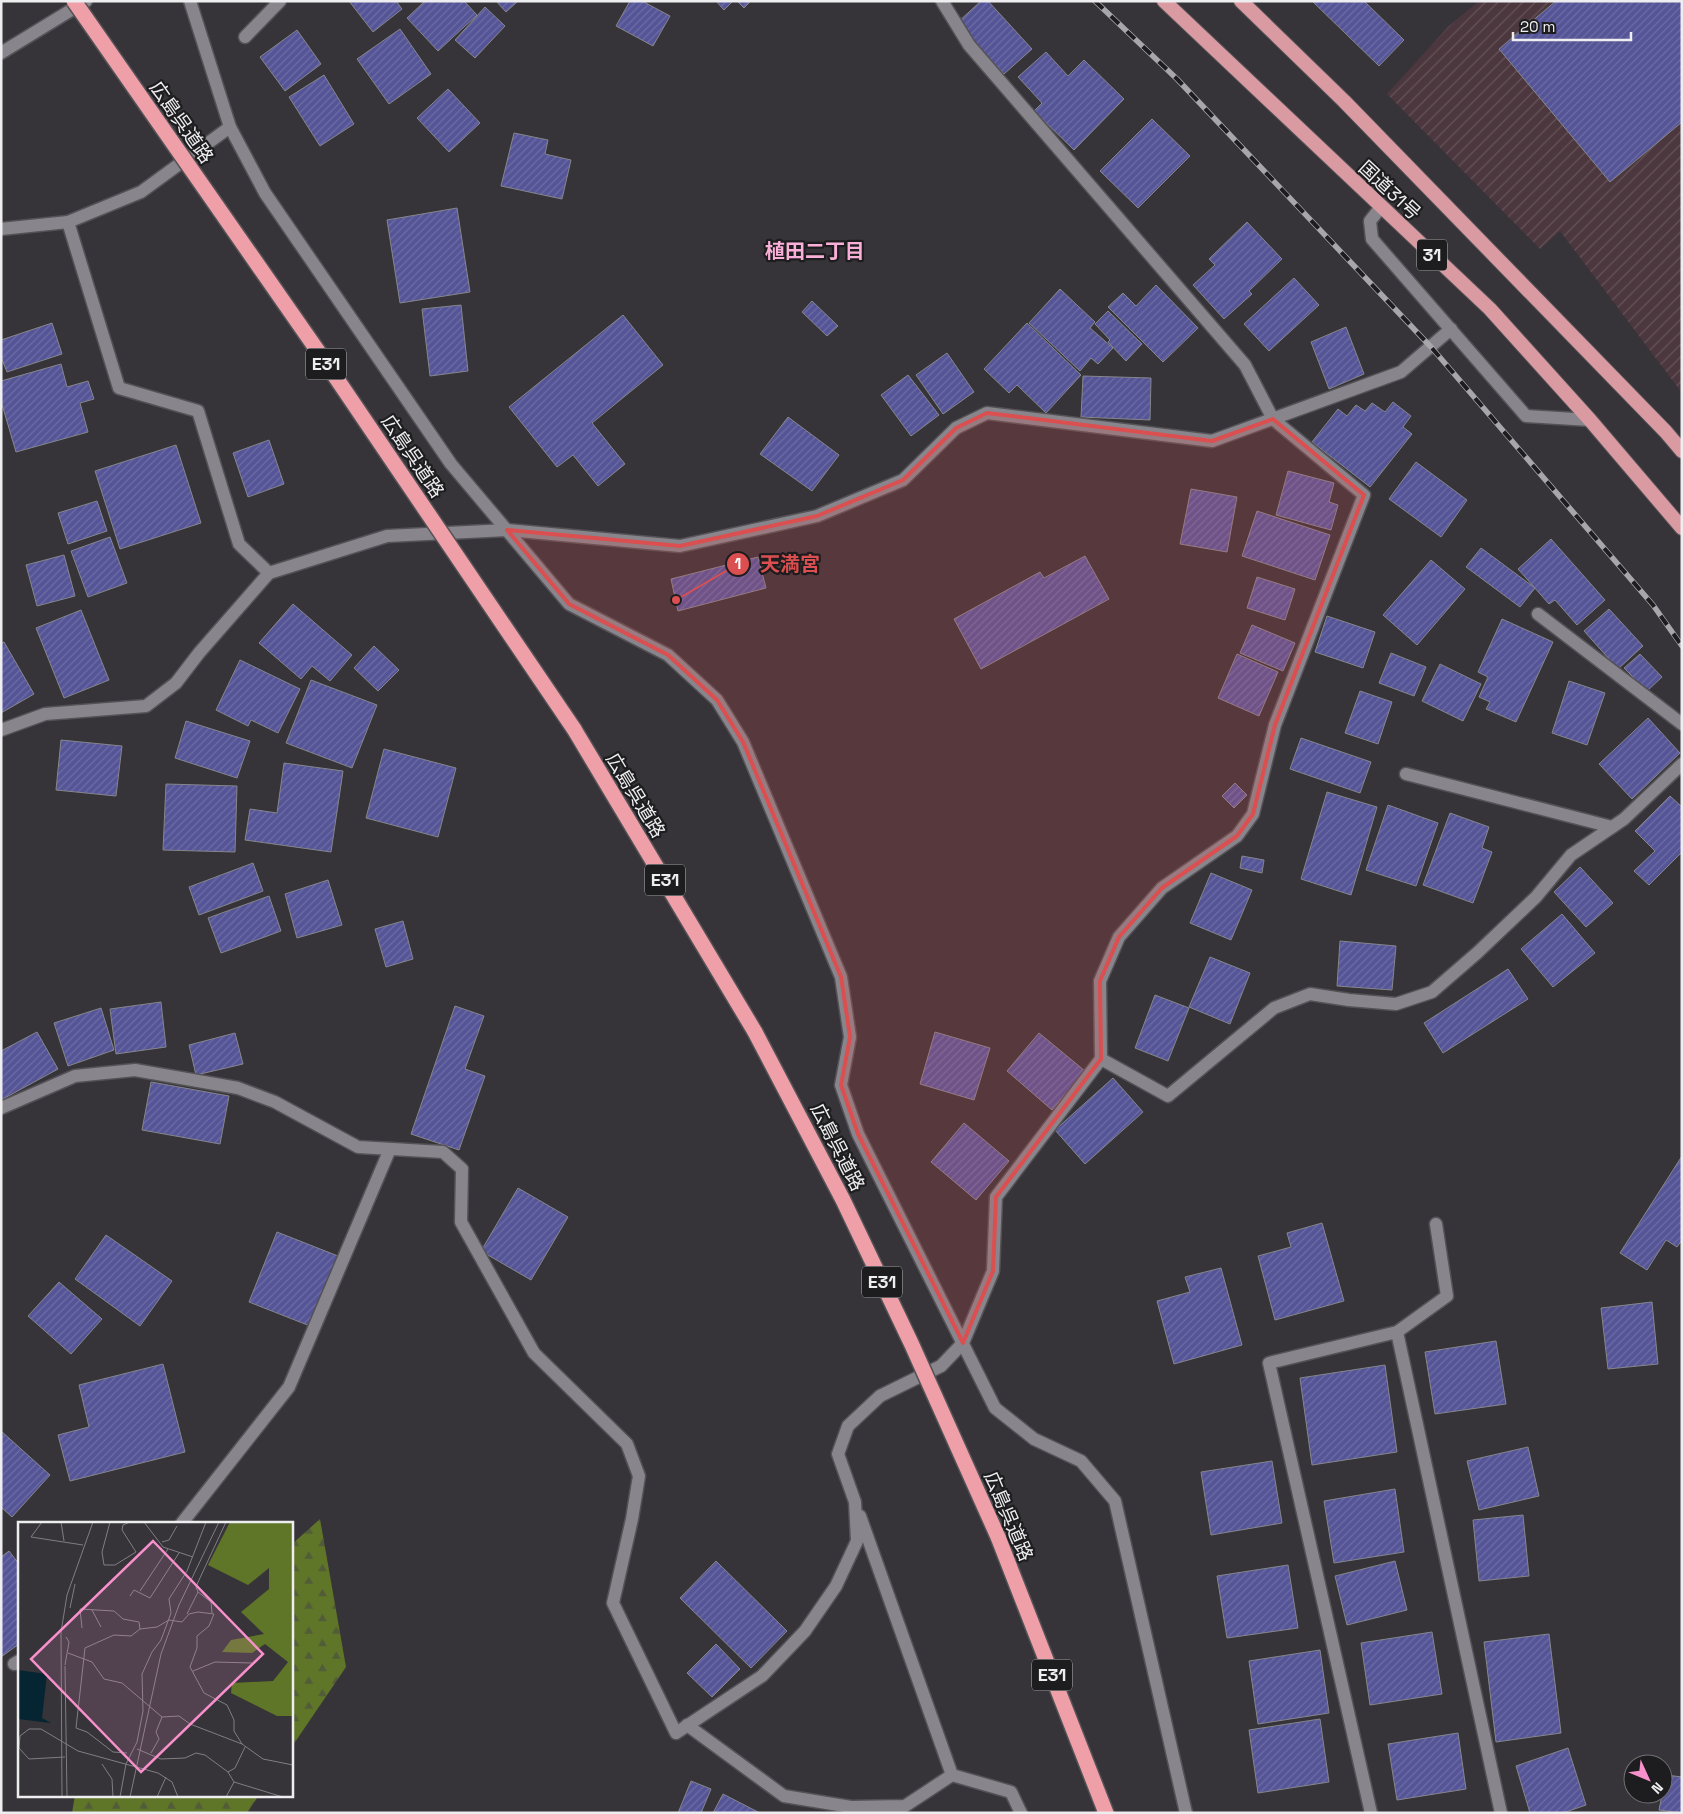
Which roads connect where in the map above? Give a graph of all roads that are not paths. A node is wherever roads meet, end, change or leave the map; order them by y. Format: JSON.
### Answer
{"nodes":[{"id":1,"x":74,"y":1,"type":"edge"},
{"id":2,"x":86,"y":1,"type":"edge"},
{"id":3,"x":190,"y":1,"type":"edge"},
{"id":4,"x":280,"y":1,"type":"edge"},
{"id":5,"x":942,"y":1,"type":"edge"},
{"id":6,"x":1164,"y":1,"type":"edge"},
{"id":7,"x":1241,"y":1,"type":"edge"},
{"id":8,"x":245,"y":37,"type":"dead end"},
{"id":9,"x":1,"y":53,"type":"edge"},
{"id":10,"x":230,"y":127,"type":"junction"},
{"id":11,"x":1381,"y":207,"type":"junction"},
{"id":12,"x":68,"y":222,"type":"junction"},
{"id":13,"x":1,"y":229,"type":"edge"},
{"id":14,"x":1451,"y":329,"type":"junction"},
{"id":15,"x":1273,"y":419,"type":"junction"},
{"id":16,"x":1590,"y":420,"type":"junction"},
{"id":17,"x":1682,"y":451,"type":"edge"},
{"id":18,"x":1682,"y":528,"type":"edge"},
{"id":19,"x":507,"y":530,"type":"junction"},
{"id":20,"x":269,"y":573,"type":"junction"},
{"id":21,"x":1538,"y":614,"type":"dead end"},
{"id":22,"x":1682,"y":724,"type":"edge"},
{"id":23,"x":1,"y":730,"type":"edge"},
{"id":24,"x":1682,"y":764,"type":"edge"},
{"id":25,"x":1406,"y":774,"type":"dead end"},
{"id":26,"x":1612,"y":827,"type":"junction"},
{"id":27,"x":1101,"y":1058,"type":"junction"},
{"id":28,"x":1,"y":1108,"type":"edge"},
{"id":29,"x":390,"y":1150,"type":"junction"},
{"id":30,"x":1436,"y":1224,"type":"dead end"},
{"id":31,"x":1397,"y":1332,"type":"junction"},
{"id":32,"x":963,"y":1343,"type":"junction"},
{"id":33,"x":855,"y":1502,"type":"junction"},
{"id":34,"x":183,"y":1522,"type":"edge"},
{"id":35,"x":688,"y":1725,"type":"junction"},
{"id":36,"x":952,"y":1775,"type":"junction"},
{"id":37,"x":1021,"y":1813,"type":"edge"},
{"id":38,"x":1106,"y":1813,"type":"edge"},
{"id":39,"x":1186,"y":1813,"type":"edge"},
{"id":40,"x":1371,"y":1813,"type":"edge"},
{"id":41,"x":1501,"y":1813,"type":"edge"}],
"edges":[{"from":1,"to":38,"type":"highway","name":"広島呉道路","number":"E31","bridge":true},
{"from":2,"to":9,"type":"street"},
{"from":3,"to":10,"type":"street"},
{"from":4,"to":8,"type":"street"},
{"from":5,"to":15,"type":"street"},
{"from":6,"to":11,"type":"highway","name":"国道31号","number":"31"},
{"from":7,"to":17,"type":"highway","name":"国道31号","number":"31"},
{"from":10,"to":12,"type":"street"},
{"from":10,"to":19,"type":"street"},
{"from":11,"to":14,"type":"street"},
{"from":11,"to":16,"type":"highway","name":"国道31号","number":"31"},
{"from":12,"to":13,"type":"street"},
{"from":12,"to":20,"type":"street"},
{"from":14,"to":15,"type":"street"},
{"from":14,"to":16,"type":"street"},
{"from":15,"to":19,"type":"street"},
{"from":15,"to":27,"type":"street"},
{"from":16,"to":18,"type":"highway","name":"国道31号","number":"31"},
{"from":19,"to":20,"type":"street"},
{"from":19,"to":32,"type":"street"},
{"from":20,"to":23,"type":"street"},
{"from":21,"to":22,"type":"street"},
{"from":24,"to":26,"type":"street"},
{"from":25,"to":26,"type":"street"},
{"from":26,"to":27,"type":"street"},
{"from":27,"to":32,"type":"street"},
{"from":28,"to":29,"type":"street"},
{"from":29,"to":34,"type":"street"},
{"from":29,"to":35,"type":"street"},
{"from":30,"to":31,"type":"street"},
{"from":31,"to":40,"type":"street"},
{"from":31,"to":41,"type":"street"},
{"from":32,"to":33,"type":"street"},
{"from":32,"to":39,"type":"street"},
{"from":33,"to":35,"type":"street"},
{"from":33,"to":36,"type":"street"},
{"from":35,"to":36,"type":"street"},
{"from":36,"to":37,"type":"street"}]}
